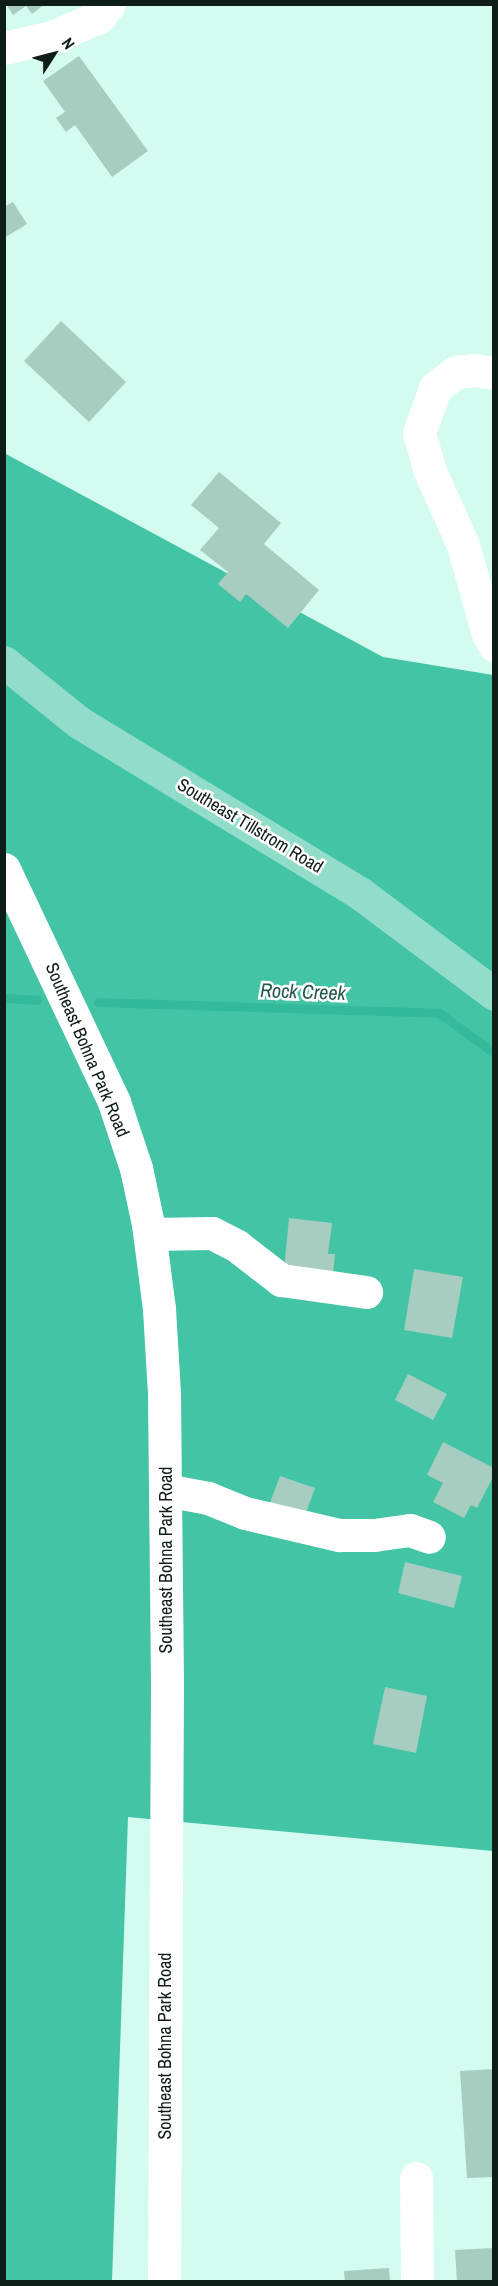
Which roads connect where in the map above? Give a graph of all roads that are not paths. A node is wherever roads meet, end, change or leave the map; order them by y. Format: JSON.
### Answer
{"nodes":[{"id":1,"x":109,"y":4,"type":"edge"},
{"id":2,"x":4,"y":48,"type":"edge"},
{"id":3,"x":494,"y":373,"type":"edge"},
{"id":4,"x":494,"y":645,"type":"edge"},
{"id":5,"x":4,"y":663,"type":"edge"},
{"id":6,"x":4,"y":869,"type":"edge"},
{"id":7,"x":494,"y":994,"type":"edge"},
{"id":8,"x":150,"y":1234,"type":"junction"},
{"id":9,"x":366,"y":1292,"type":"dead end"},
{"id":10,"x":165,"y":1491,"type":"junction"},
{"id":11,"x":429,"y":1537,"type":"dead end"},
{"id":12,"x":416,"y":2178,"type":"dead end"},
{"id":13,"x":164,"y":2282,"type":"edge"},
{"id":14,"x":417,"y":2282,"type":"edge"}],
"edges":[{"from":1,"to":2,"type":"street"},
{"from":3,"to":4,"type":"street"},
{"from":5,"to":7,"type":"main road","name":"Southeast Tillstrom Road"},
{"from":6,"to":8,"type":"street","name":"Southeast Bohna Park Road"},
{"from":8,"to":9,"type":"street"},
{"from":8,"to":10,"type":"street","name":"Southeast Bohna Park Road"},
{"from":10,"to":11,"type":"street"},
{"from":10,"to":13,"type":"street","name":"Southeast Bohna Park Road"},
{"from":12,"to":14,"type":"street"}]}
